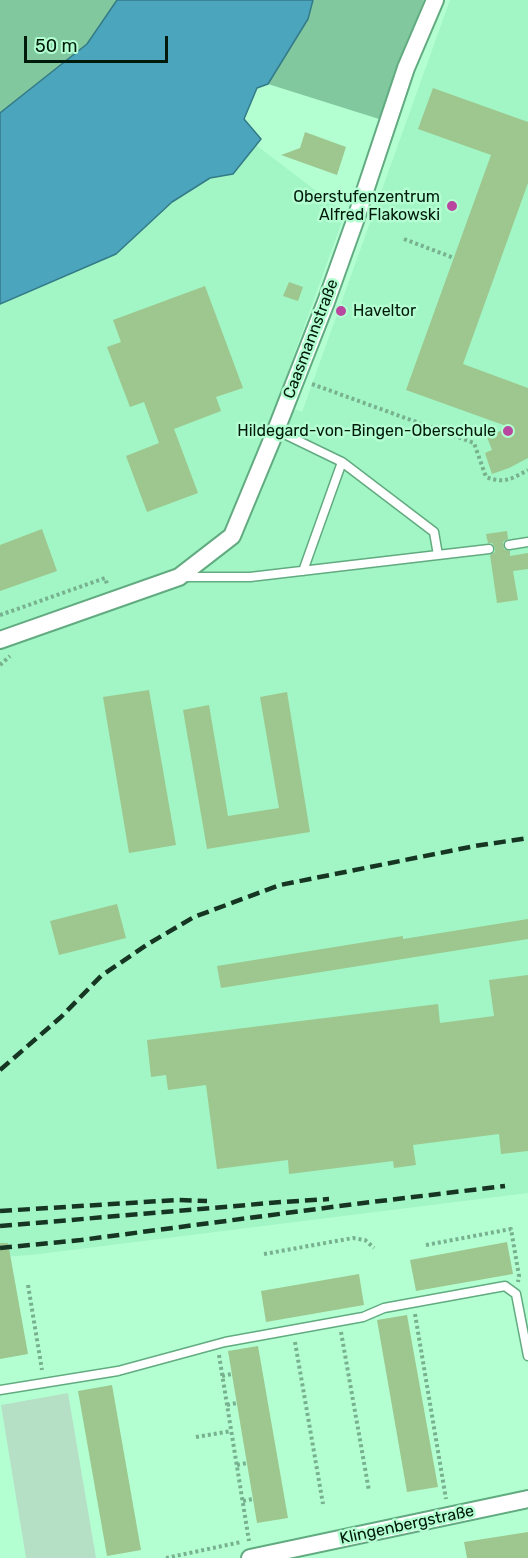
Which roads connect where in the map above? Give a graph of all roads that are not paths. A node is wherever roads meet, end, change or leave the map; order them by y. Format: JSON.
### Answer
{"nodes":[{"id":1,"x":435,"y":0,"type":"edge"},
{"id":2,"x":276,"y":430,"type":"junction"},
{"id":3,"x":342,"y":462,"type":"junction"},
{"id":4,"x":528,"y":542,"type":"edge"},
{"id":5,"x":509,"y":545,"type":"dead end"},
{"id":6,"x":489,"y":549,"type":"dead end"},
{"id":7,"x":438,"y":555,"type":"junction"},
{"id":8,"x":303,"y":571,"type":"junction"},
{"id":9,"x":179,"y":577,"type":"junction"},
{"id":10,"x":0,"y":640,"type":"edge"},
{"id":11,"x":528,"y":1356,"type":"edge"},
{"id":12,"x":0,"y":1390,"type":"edge"},
{"id":13,"x":528,"y":1498,"type":"edge"},
{"id":14,"x":250,"y":1558,"type":"edge"}],
"edges":[{"from":1,"to":2,"type":"street","name":"Caasmannstraße"},
{"from":2,"to":3,"type":"lane"},
{"from":2,"to":9,"type":"street","name":"Caasmannstraße"},
{"from":3,"to":7,"type":"lane"},
{"from":3,"to":8,"type":"lane"},
{"from":4,"to":5,"type":"lane"},
{"from":6,"to":7,"type":"lane"},
{"from":7,"to":8,"type":"lane"},
{"from":8,"to":9,"type":"lane"},
{"from":9,"to":10,"type":"street","name":"Caasmannstraße"},
{"from":11,"to":12,"type":"lane"},
{"from":13,"to":14,"type":"street","name":"Klingenbergstraße"}]}
